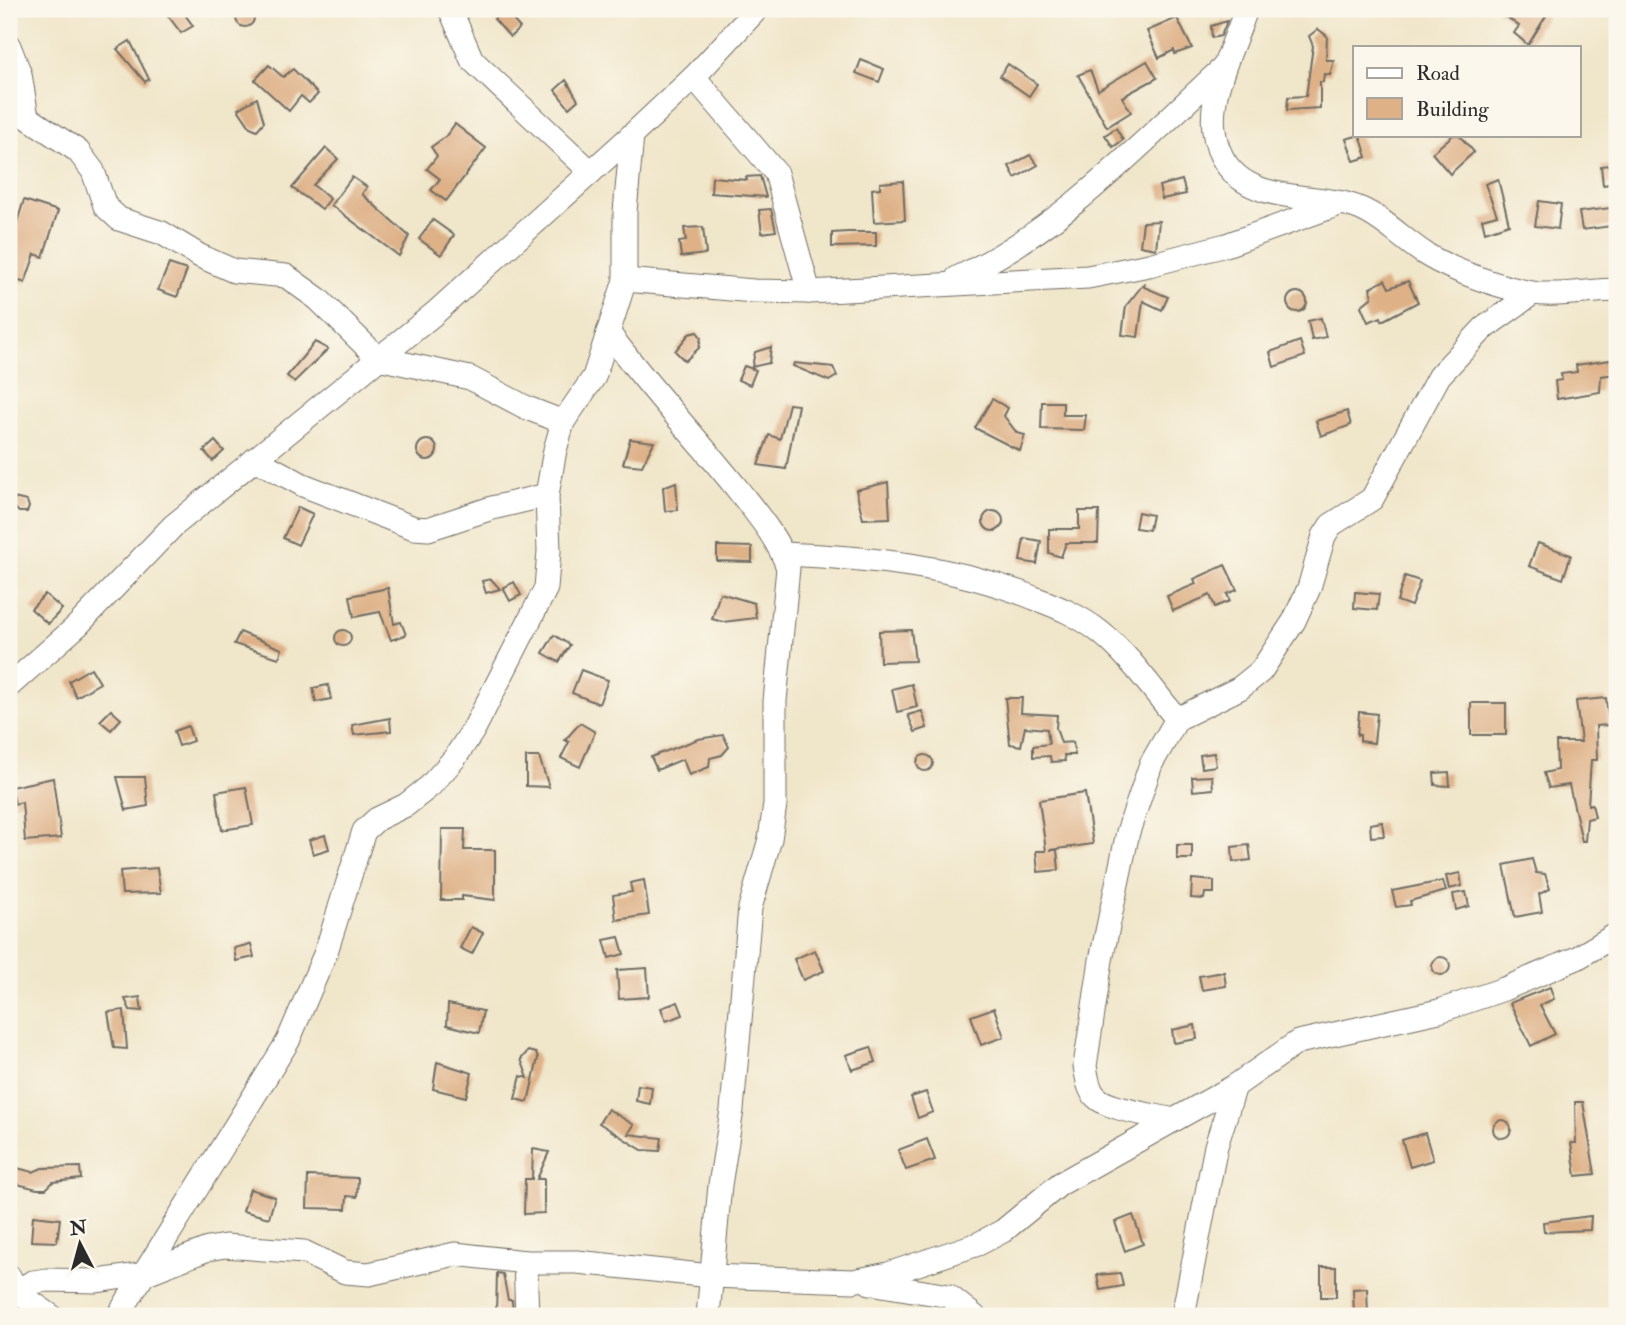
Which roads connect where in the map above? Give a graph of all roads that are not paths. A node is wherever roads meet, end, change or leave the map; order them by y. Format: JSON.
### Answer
{"nodes":[{"id":1,"x":450,"y":9,"type":"edge"},
{"id":2,"x":757,"y":9,"type":"edge"},
{"id":3,"x":1246,"y":9,"type":"edge"},
{"id":4,"x":9,"y":46,"type":"edge"},
{"id":5,"x":1223,"y":68,"type":"junction"},
{"id":6,"x":694,"y":77,"type":"junction"},
{"id":7,"x":632,"y":135,"type":"junction"},
{"id":8,"x":591,"y":172,"type":"junction"},
{"id":9,"x":1342,"y":203,"type":"junction"},
{"id":10,"x":625,"y":280,"type":"junction"},
{"id":11,"x":944,"y":284,"type":"junction"},
{"id":12,"x":1617,"y":290,"type":"edge"},
{"id":13,"x":809,"y":292,"type":"junction"},
{"id":14,"x":1533,"y":293,"type":"junction"},
{"id":15,"x":608,"y":332,"type":"junction"},
{"id":16,"x":378,"y":358,"type":"junction"},
{"id":17,"x":563,"y":422,"type":"junction"},
{"id":18,"x":255,"y":459,"type":"junction"},
{"id":19,"x":547,"y":495,"type":"junction"},
{"id":20,"x":784,"y":554,"type":"junction"},
{"id":21,"x":9,"y":686,"type":"edge"},
{"id":22,"x":1177,"y":719,"type":"junction"},
{"id":23,"x":1617,"y":934,"type":"edge"},
{"id":24,"x":1235,"y":1086,"type":"junction"},
{"id":25,"x":1174,"y":1120,"type":"junction"},
{"id":26,"x":525,"y":1262,"type":"junction"},
{"id":27,"x":144,"y":1274,"type":"junction"},
{"id":28,"x":711,"y":1276,"type":"junction"},
{"id":29,"x":853,"y":1281,"type":"junction"},
{"id":30,"x":11,"y":1287,"type":"edge"},
{"id":31,"x":962,"y":1312,"type":"edge"},
{"id":32,"x":51,"y":1316,"type":"edge"},
{"id":33,"x":118,"y":1316,"type":"edge"},
{"id":34,"x":527,"y":1316,"type":"edge"},
{"id":35,"x":708,"y":1316,"type":"edge"},
{"id":36,"x":1183,"y":1316,"type":"edge"}],
"edges":[{"from":1,"to":8,"type":"street"},
{"from":2,"to":6,"type":"street"},
{"from":3,"to":5,"type":"street"},
{"from":4,"to":16,"type":"street"},
{"from":5,"to":9,"type":"street"},
{"from":5,"to":11,"type":"street"},
{"from":6,"to":7,"type":"street"},
{"from":6,"to":13,"type":"street"},
{"from":7,"to":8,"type":"street"},
{"from":7,"to":10,"type":"street"},
{"from":8,"to":16,"type":"street"},
{"from":9,"to":11,"type":"street"},
{"from":9,"to":14,"type":"street"},
{"from":10,"to":13,"type":"street"},
{"from":10,"to":15,"type":"street"},
{"from":11,"to":13,"type":"street"},
{"from":12,"to":14,"type":"street"},
{"from":14,"to":22,"type":"street"},
{"from":15,"to":17,"type":"street"},
{"from":15,"to":20,"type":"street"},
{"from":16,"to":17,"type":"street"},
{"from":16,"to":18,"type":"street"},
{"from":17,"to":19,"type":"street"},
{"from":18,"to":19,"type":"street"},
{"from":18,"to":21,"type":"street"},
{"from":19,"to":27,"type":"street"},
{"from":20,"to":22,"type":"street"},
{"from":20,"to":28,"type":"street"},
{"from":22,"to":25,"type":"street"},
{"from":23,"to":24,"type":"street"},
{"from":24,"to":25,"type":"street"},
{"from":24,"to":36,"type":"street"},
{"from":25,"to":29,"type":"street"},
{"from":26,"to":27,"type":"street"},
{"from":26,"to":28,"type":"street"},
{"from":26,"to":34,"type":"street"},
{"from":27,"to":30,"type":"street"},
{"from":27,"to":33,"type":"street"},
{"from":28,"to":29,"type":"street"},
{"from":28,"to":35,"type":"street"},
{"from":29,"to":31,"type":"street"},
{"from":30,"to":32,"type":"street"}]}
